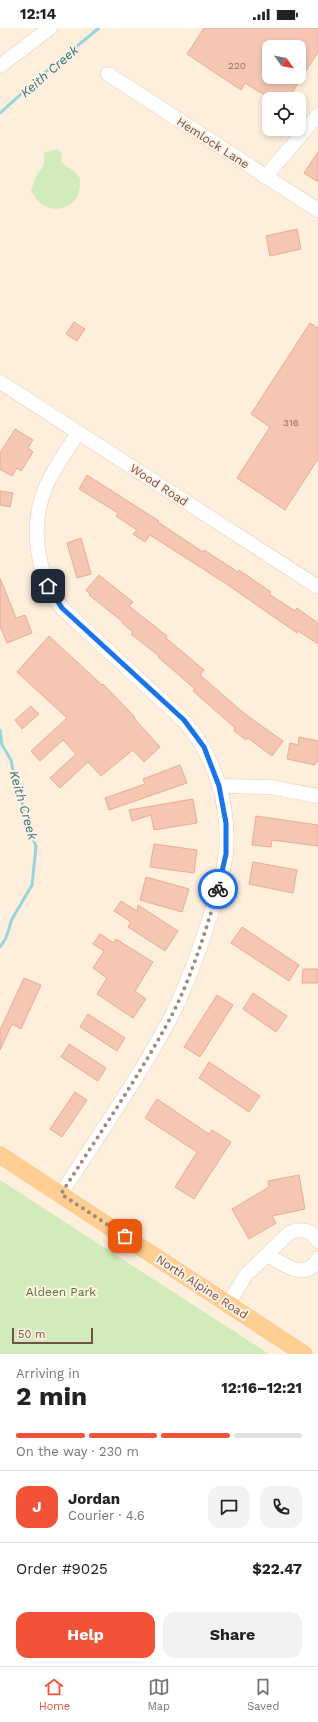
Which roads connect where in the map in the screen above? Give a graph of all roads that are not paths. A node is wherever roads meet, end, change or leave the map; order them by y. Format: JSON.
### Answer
{"nodes":[{"id":1,"x":50,"y":28,"type":"edge"},
{"id":2,"x":0,"y":66,"type":"edge"},
{"id":3,"x":108,"y":74,"type":"dead end"},
{"id":4,"x":318,"y":115,"type":"edge"},
{"id":5,"x":265,"y":177,"type":"junction"},
{"id":6,"x":318,"y":210,"type":"edge"},
{"id":7,"x":0,"y":382,"type":"edge"},
{"id":8,"x":78,"y":433,"type":"junction"},
{"id":9,"x":318,"y":587,"type":"edge"},
{"id":10,"x":219,"y":786,"type":"junction"},
{"id":11,"x":318,"y":796,"type":"edge"},
{"id":12,"x":0,"y":1155,"type":"edge"},
{"id":13,"x":61,"y":1194,"type":"junction"},
{"id":14,"x":318,"y":1241,"type":"edge"},
{"id":15,"x":268,"y":1255,"type":"junction"},
{"id":16,"x":318,"y":1259,"type":"edge"},
{"id":17,"x":228,"y":1304,"type":"junction"},
{"id":18,"x":304,"y":1354,"type":"edge"}],
"edges":[{"from":1,"to":2,"type":"street"},
{"from":3,"to":5,"type":"street","name":"Hemlock Lane"},
{"from":4,"to":5,"type":"street"},
{"from":5,"to":6,"type":"street","name":"Hemlock Lane"},
{"from":7,"to":8,"type":"street","name":"Wood Road"},
{"from":8,"to":9,"type":"street","name":"Wood Road"},
{"from":8,"to":10,"type":"street"},
{"from":10,"to":11,"type":"street"},
{"from":10,"to":13,"type":"street"},
{"from":12,"to":13,"type":"main road","name":"North Alpine Road"},
{"from":13,"to":17,"type":"main road","name":"North Alpine Road"},
{"from":14,"to":15,"type":"street"},
{"from":15,"to":16,"type":"street"},
{"from":15,"to":17,"type":"street"},
{"from":17,"to":18,"type":"main road","name":"North Alpine Road"}]}
